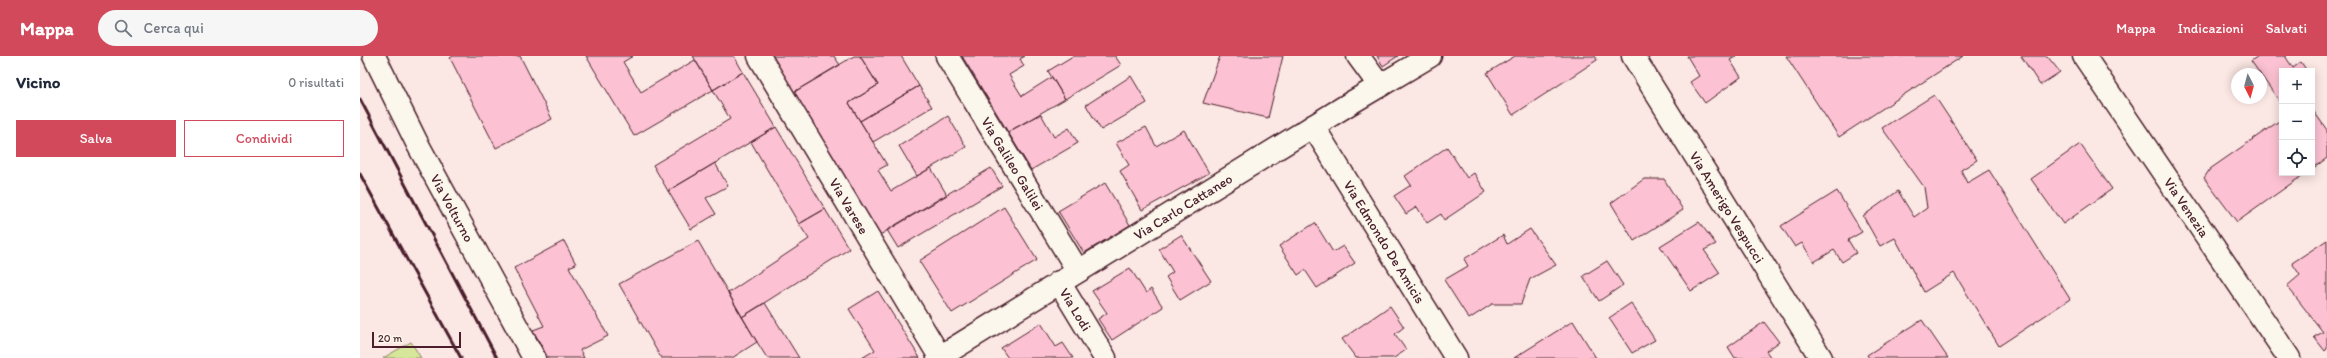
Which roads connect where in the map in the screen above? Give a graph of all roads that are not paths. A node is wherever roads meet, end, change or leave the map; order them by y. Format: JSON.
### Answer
{"nodes":[{"id":1,"x":374,"y":56,"type":"edge"},
{"id":2,"x":758,"y":56,"type":"edge"},
{"id":3,"x":947,"y":56,"type":"edge"},
{"id":4,"x":1358,"y":56,"type":"edge"},
{"id":5,"x":1430,"y":56,"type":"edge"},
{"id":6,"x":1633,"y":56,"type":"edge"},
{"id":7,"x":2084,"y":56,"type":"edge"},
{"id":8,"x":1380,"y":86,"type":"junction"},
{"id":9,"x":1313,"y":126,"type":"junction"},
{"id":10,"x":1078,"y":271,"type":"junction"},
{"id":11,"x":1059,"y":282,"type":"junction"},
{"id":12,"x":939,"y":357,"type":"edge"},
{"id":13,"x":534,"y":358,"type":"edge"},
{"id":14,"x":1105,"y":358,"type":"edge"},
{"id":15,"x":1456,"y":358,"type":"edge"},
{"id":16,"x":1821,"y":358,"type":"edge"},
{"id":17,"x":2289,"y":358,"type":"edge"}],
"edges":[{"from":1,"to":13,"type":"street","name":"Via Volturno"},
{"from":2,"to":12,"type":"street","name":"Via Varese"},
{"from":3,"to":10,"type":"street","name":"Via Galileo Galilei"},
{"from":4,"to":8,"type":"street"},
{"from":5,"to":8,"type":"street","name":"Via Carlo Cattaneo"},
{"from":6,"to":16,"type":"street","name":"Via Amerigo Vespucci"},
{"from":7,"to":17,"type":"street","name":"Via Venezia"},
{"from":8,"to":9,"type":"street","name":"Via Carlo Cattaneo"},
{"from":9,"to":10,"type":"street","name":"Via Carlo Cattaneo"},
{"from":9,"to":15,"type":"street","name":"Via Edmondo De Amicis"},
{"from":10,"to":11,"type":"street","name":"Via Carlo Cattaneo"},
{"from":11,"to":12,"type":"street","name":"Via Carlo Cattaneo"},
{"from":11,"to":14,"type":"street","name":"Via Lodi"}]}
